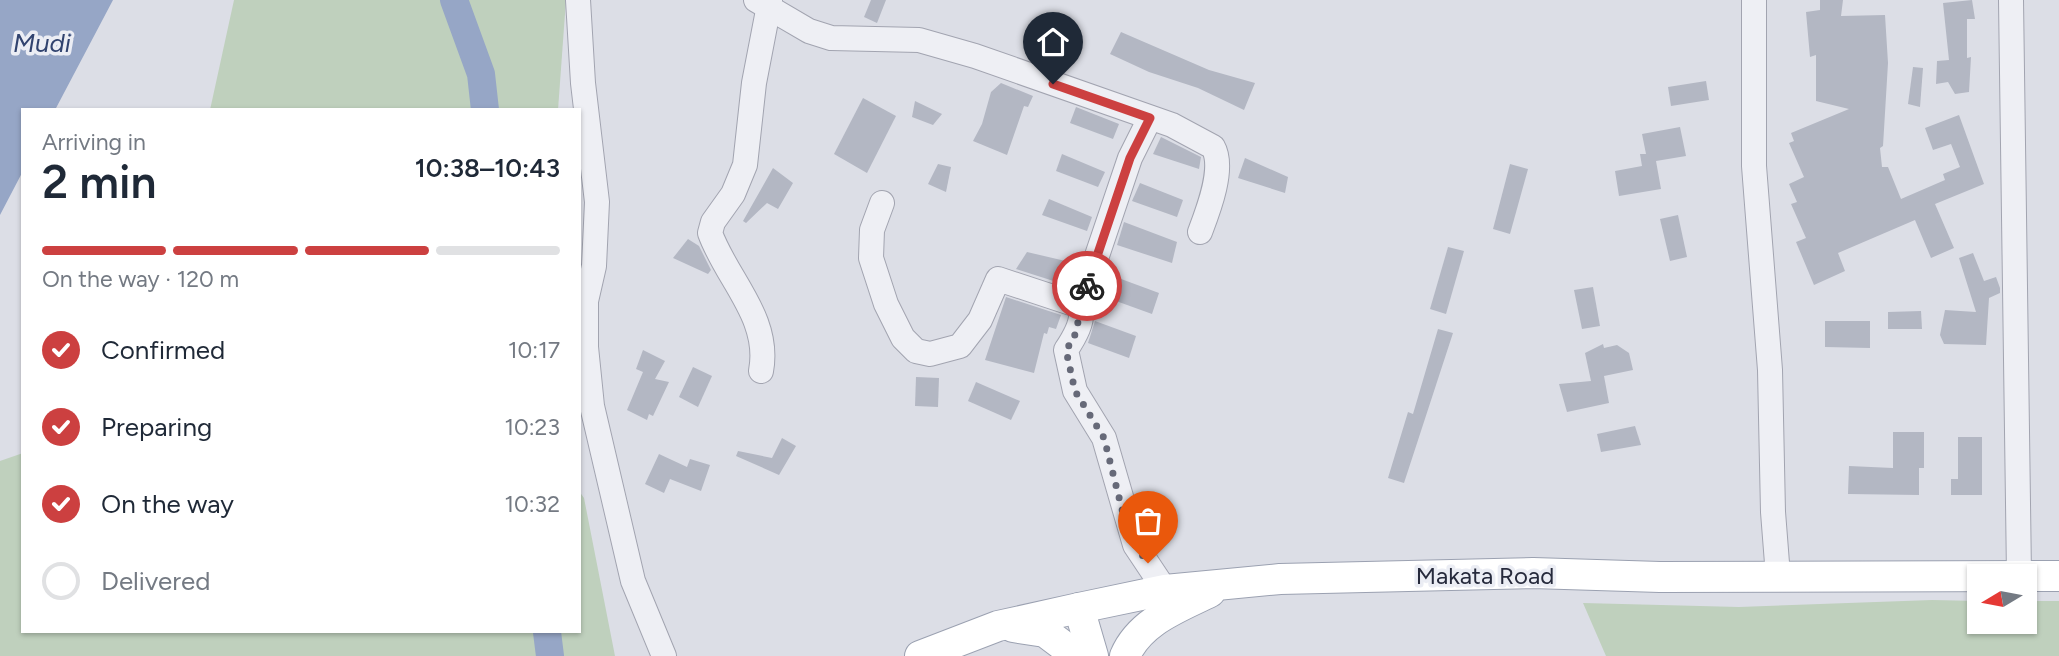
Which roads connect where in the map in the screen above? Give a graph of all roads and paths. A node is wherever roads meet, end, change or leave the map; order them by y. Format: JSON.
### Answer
{"nodes":[{"id":1,"x":578,"y":0,"type":"edge"},
{"id":2,"x":1754,"y":0,"type":"edge"},
{"id":3,"x":2011,"y":0,"type":"edge"},
{"id":4,"x":765,"y":2,"type":"edge"},
{"id":5,"x":1150,"y":118,"type":"junction"},
{"id":6,"x":882,"y":203,"type":"dead end"},
{"id":7,"x":1200,"y":232,"type":"dead end"},
{"id":8,"x":1080,"y":306,"type":"junction"},
{"id":9,"x":761,"y":371,"type":"dead end"},
{"id":10,"x":2019,"y":564,"type":"edge"},
{"id":11,"x":1967,"y":575,"type":"edge"},
{"id":12,"x":2037,"y":575,"type":"edge"},
{"id":13,"x":1778,"y":576,"type":"junction"},
{"id":14,"x":2059,"y":576,"type":"edge"},
{"id":15,"x":1226,"y":584,"type":"junction"},
{"id":16,"x":1165,"y":590,"type":"junction"},
{"id":17,"x":1079,"y":608,"type":"junction"},
{"id":18,"x":998,"y":626,"type":"junction"},
{"id":19,"x":664,"y":656,"type":"edge"},
{"id":20,"x":920,"y":656,"type":"edge"},
{"id":21,"x":1077,"y":656,"type":"edge"},
{"id":22,"x":1093,"y":656,"type":"edge"},
{"id":23,"x":1125,"y":656,"type":"edge"}],
"edges":[{"from":1,"to":19,"type":"street"},
{"from":2,"to":13,"type":"street"},
{"from":3,"to":10,"type":"street"},
{"from":4,"to":5,"type":"street"},
{"from":4,"to":9,"type":"street"},
{"from":5,"to":7,"type":"street"},
{"from":5,"to":8,"type":"street"},
{"from":6,"to":8,"type":"street"},
{"from":8,"to":16,"type":"street"},
{"from":11,"to":13,"type":"main road","name":"Makata Road"},
{"from":12,"to":14,"type":"main road","name":"Makata Road"},
{"from":13,"to":15,"type":"main road","name":"Makata Road"},
{"from":15,"to":16,"type":"main road","name":"Makata Road"},
{"from":15,"to":23,"type":"main road"},
{"from":16,"to":17,"type":"main road","name":"Makata Road"},
{"from":17,"to":18,"type":"main road","name":"Makata Road"},
{"from":17,"to":22,"type":"main road"},
{"from":18,"to":20,"type":"main road","name":"Makata Road"},
{"from":18,"to":21,"type":"main road"}]}
